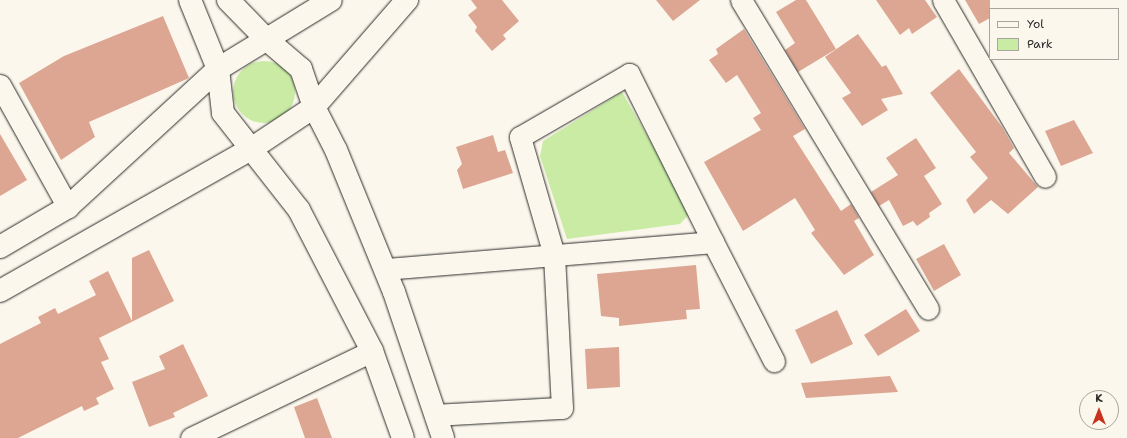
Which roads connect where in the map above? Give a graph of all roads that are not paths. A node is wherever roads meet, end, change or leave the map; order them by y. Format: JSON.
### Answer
{"nodes":[{"id":1,"x":190,"y":0,"type":"edge"},
{"id":2,"x":228,"y":0,"type":"edge"},
{"id":3,"x":331,"y":0,"type":"edge"},
{"id":4,"x":407,"y":0,"type":"edge"},
{"id":5,"x":741,"y":0,"type":"edge"},
{"id":6,"x":943,"y":0,"type":"edge"},
{"id":7,"x":266,"y":39,"type":"junction"},
{"id":8,"x":218,"y":69,"type":"junction"},
{"id":9,"x":0,"y":85,"type":"edge"},
{"id":10,"x":314,"y":107,"type":"junction"},
{"id":11,"x":251,"y":149,"type":"junction"},
{"id":12,"x":1045,"y":177,"type":"dead end"},
{"id":13,"x":68,"y":207,"type":"junction"},
{"id":14,"x":713,"y":242,"type":"junction"},
{"id":15,"x":0,"y":247,"type":"edge"},
{"id":16,"x":554,"y":255,"type":"junction"},
{"id":17,"x":385,"y":269,"type":"junction"},
{"id":18,"x":0,"y":291,"type":"edge"},
{"id":19,"x":928,"y":309,"type":"dead end"},
{"id":20,"x":372,"y":351,"type":"junction"},
{"id":21,"x":774,"y":361,"type":"dead end"},
{"id":22,"x":435,"y":415,"type":"junction"},
{"id":23,"x":191,"y":438,"type":"edge"},
{"id":24,"x":403,"y":438,"type":"edge"},
{"id":25,"x":443,"y":438,"type":"edge"}],
"edges":[{"from":1,"to":8,"type":"main road"},
{"from":2,"to":7,"type":"main road"},
{"from":3,"to":7,"type":"main road"},
{"from":4,"to":10,"type":"main road"},
{"from":5,"to":19,"type":"street"},
{"from":6,"to":12,"type":"street"},
{"from":7,"to":8,"type":"main road"},
{"from":7,"to":10,"type":"main road"},
{"from":8,"to":11,"type":"main road"},
{"from":8,"to":13,"type":"main road"},
{"from":9,"to":13,"type":"street"},
{"from":10,"to":11,"type":"main road"},
{"from":10,"to":17,"type":"main road"},
{"from":11,"to":18,"type":"main road"},
{"from":11,"to":20,"type":"main road"},
{"from":13,"to":15,"type":"main road"},
{"from":14,"to":16,"type":"street"},
{"from":14,"to":16,"type":"street"},
{"from":14,"to":21,"type":"street"},
{"from":16,"to":17,"type":"street"},
{"from":16,"to":22,"type":"street"},
{"from":17,"to":22,"type":"main road"},
{"from":20,"to":23,"type":"street"},
{"from":20,"to":24,"type":"main road"},
{"from":22,"to":25,"type":"main road"}]}
